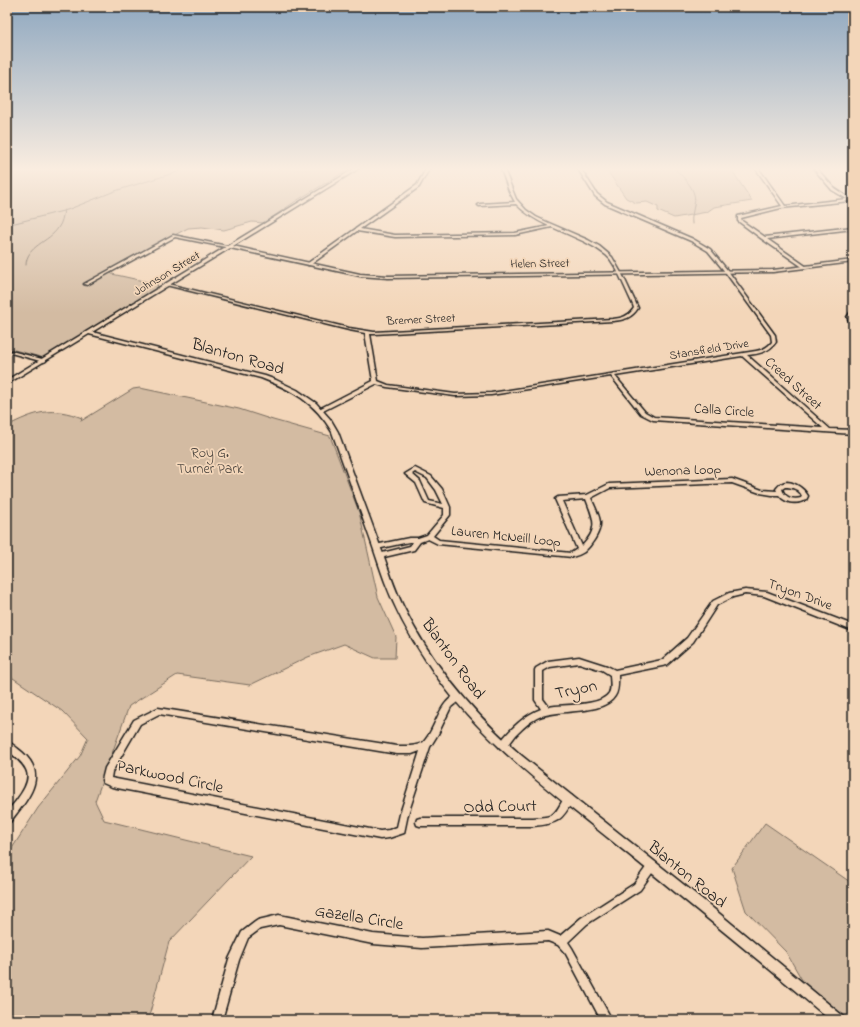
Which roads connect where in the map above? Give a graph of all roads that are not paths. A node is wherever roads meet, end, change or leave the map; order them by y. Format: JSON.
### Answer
{"nodes":[{"id":1,"x":281,"y":217,"type":"edge"},
{"id":2,"x":376,"y":217,"type":"edge"},
{"id":3,"x":537,"y":217,"type":"edge"},
{"id":4,"x":636,"y":217,"type":"edge"},
{"id":5,"x":739,"y":217,"type":"edge"},
{"id":6,"x":554,"y":226,"type":"junction"},
{"id":7,"x":853,"y":228,"type":"edge"},
{"id":8,"x":358,"y":230,"type":"junction"},
{"id":9,"x":763,"y":238,"type":"junction"},
{"id":10,"x":230,"y":248,"type":"junction"},
{"id":11,"x":853,"y":261,"type":"edge"},
{"id":12,"x":309,"y":264,"type":"junction"},
{"id":13,"x":805,"y":267,"type":"junction"},
{"id":14,"x":619,"y":272,"type":"junction"},
{"id":15,"x":727,"y":272,"type":"junction"},
{"id":16,"x":86,"y":284,"type":"dead end"},
{"id":17,"x":168,"y":285,"type":"junction"},
{"id":18,"x":853,"y":312,"type":"edge"},
{"id":19,"x":853,"y":323,"type":"edge"},
{"id":20,"x":367,"y":332,"type":"junction"},
{"id":21,"x":89,"y":334,"type":"junction"},
{"id":22,"x":7,"y":351,"type":"edge"},
{"id":23,"x":743,"y":354,"type":"junction"},
{"id":24,"x":44,"y":360,"type":"junction"},
{"id":25,"x":612,"y":375,"type":"junction"},
{"id":26,"x":7,"y":382,"type":"edge"},
{"id":27,"x":376,"y":382,"type":"junction"},
{"id":28,"x":321,"y":410,"type":"junction"},
{"id":29,"x":828,"y":430,"type":"junction"},
{"id":30,"x":853,"y":432,"type":"edge"},
{"id":31,"x":779,"y":492,"type":"dead end"},
{"id":32,"x":588,"y":497,"type":"junction"},
{"id":33,"x":447,"y":507,"type":"junction"},
{"id":34,"x":429,"y":537,"type":"junction"},
{"id":35,"x":418,"y":540,"type":"junction"},
{"id":36,"x":377,"y":547,"type":"junction"},
{"id":37,"x":581,"y":551,"type":"junction"},
{"id":38,"x":380,"y":556,"type":"junction"},
{"id":39,"x":853,"y":628,"type":"edge"},
{"id":40,"x":614,"y":673,"type":"junction"},
{"id":41,"x":458,"y":696,"type":"junction"},
{"id":42,"x":548,"y":711,"type":"junction"},
{"id":43,"x":7,"y":745,"type":"edge"},
{"id":44,"x":426,"y":745,"type":"junction"},
{"id":45,"x":503,"y":745,"type":"junction"},
{"id":46,"x":569,"y":800,"type":"junction"},
{"id":47,"x":7,"y":819,"type":"edge"},
{"id":48,"x":420,"y":822,"type":"dead end"},
{"id":49,"x":652,"y":866,"type":"junction"},
{"id":50,"x":561,"y":942,"type":"junction"},
{"id":51,"x":217,"y":1020,"type":"edge"},
{"id":52,"x":607,"y":1020,"type":"edge"},
{"id":53,"x":839,"y":1020,"type":"edge"}],
"edges":[{"from":1,"to":10,"type":"street","name":"Johnson Street"},
{"from":2,"to":8,"type":"street"},
{"from":3,"to":6,"type":"street"},
{"from":4,"to":15,"type":"street","name":"Stansfield Drive"},
{"from":5,"to":9,"type":"street"},
{"from":6,"to":8,"type":"street"},
{"from":6,"to":14,"type":"street"},
{"from":7,"to":9,"type":"street"},
{"from":8,"to":12,"type":"street"},
{"from":9,"to":13,"type":"street"},
{"from":10,"to":12,"type":"street","name":"Helen Street"},
{"from":10,"to":16,"type":"street"},
{"from":10,"to":17,"type":"street","name":"Johnson Street"},
{"from":11,"to":13,"type":"street","name":"Helen Street"},
{"from":12,"to":14,"type":"street","name":"Helen Street"},
{"from":13,"to":15,"type":"street","name":"Helen Street"},
{"from":14,"to":15,"type":"street","name":"Helen Street"},
{"from":14,"to":20,"type":"street","name":"Bremer Street"},
{"from":15,"to":23,"type":"street","name":"Stansfield Drive"},
{"from":17,"to":20,"type":"street","name":"Bremer Street"},
{"from":17,"to":21,"type":"street","name":"Johnson Street"},
{"from":18,"to":19,"type":"street"},
{"from":20,"to":27,"type":"street"},
{"from":21,"to":24,"type":"street","name":"Johnson Street"},
{"from":21,"to":28,"type":"street","name":"Blanton Road"},
{"from":22,"to":24,"type":"street"},
{"from":23,"to":25,"type":"street","name":"Stansfield Drive"},
{"from":23,"to":29,"type":"street","name":"Creed Street"},
{"from":24,"to":26,"type":"street","name":"Johnson Street"},
{"from":25,"to":27,"type":"street","name":"Stansfield Drive"},
{"from":25,"to":29,"type":"street","name":"Calla Circle"},
{"from":27,"to":28,"type":"street"},
{"from":28,"to":36,"type":"street","name":"Blanton Road"},
{"from":29,"to":30,"type":"street","name":"Calla Circle"},
{"from":31,"to":32,"type":"street","name":"Wenona Loop"},
{"from":32,"to":37,"type":"street","name":"Lauren McNeill Loop"},
{"from":32,"to":37,"type":"street","name":"Lauren McNeill Loop"},
{"from":33,"to":33,"type":"street","name":"Lauren McNeill Loop"},
{"from":33,"to":34,"type":"street","name":"Lauren McNeill Loop"},
{"from":34,"to":35,"type":"street"},
{"from":34,"to":37,"type":"street","name":"Lauren McNeill Loop"},
{"from":35,"to":36,"type":"street"},
{"from":35,"to":38,"type":"street"},
{"from":36,"to":38,"type":"street","name":"Blanton Road"},
{"from":38,"to":41,"type":"street","name":"Blanton Road"},
{"from":39,"to":40,"type":"street","name":"Tryon Drive"},
{"from":40,"to":42,"type":"street","name":"Tryon"},
{"from":40,"to":42,"type":"street"},
{"from":41,"to":44,"type":"street","name":"Parkwood Circle"},
{"from":41,"to":45,"type":"street","name":"Blanton Road"},
{"from":42,"to":45,"type":"street"},
{"from":43,"to":47,"type":"street"},
{"from":44,"to":44,"type":"street","name":"Parkwood Circle"},
{"from":45,"to":46,"type":"street","name":"Blanton Road"},
{"from":46,"to":48,"type":"street","name":"Odd Court"},
{"from":46,"to":49,"type":"street","name":"Blanton Road"},
{"from":49,"to":50,"type":"street"},
{"from":49,"to":53,"type":"street","name":"Blanton Road"},
{"from":50,"to":51,"type":"street","name":"Gazella Circle"},
{"from":50,"to":52,"type":"street"}]}
